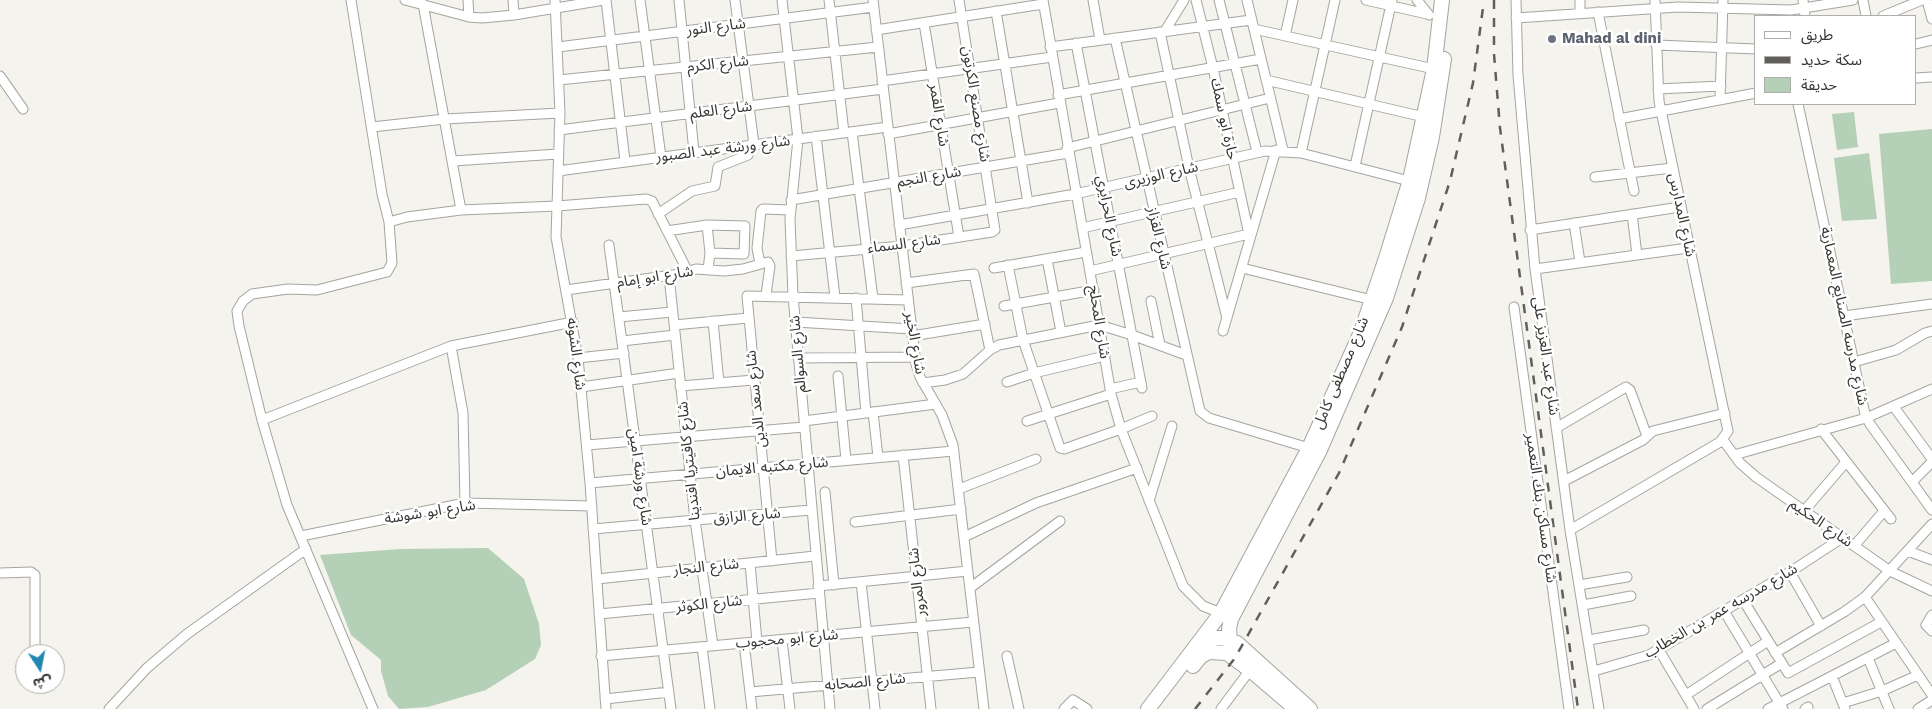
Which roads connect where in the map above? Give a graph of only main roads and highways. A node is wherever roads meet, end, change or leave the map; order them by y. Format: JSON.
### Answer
{"nodes":[{"id":1,"x":1442,"y":0,"type":"edge"},
{"id":2,"x":1450,"y":0,"type":"edge"},
{"id":3,"x":1415,"y":182,"type":"junction"},
{"id":4,"x":1230,"y":640,"type":"junction"},
{"id":5,"x":1200,"y":650,"type":"junction"},
{"id":6,"x":1148,"y":709,"type":"edge"},
{"id":7,"x":1159,"y":709,"type":"edge"},
{"id":8,"x":1296,"y":709,"type":"edge"},
{"id":9,"x":1310,"y":709,"type":"edge"}],
"edges":[{"from":1,"to":3,"type":"main road","name":"شارع مصطفى كامل"},
{"from":2,"to":3,"type":"main road","name":"شارع مصطفى كامل"},
{"from":3,"to":4,"type":"main road","name":"شارع مصطفى كامل"},
{"from":3,"to":5,"type":"main road","name":"شارع مصطفى كامل"},
{"from":4,"to":5,"type":"main road"},
{"from":4,"to":9,"type":"main road"},
{"from":5,"to":6,"type":"main road","name":"شارع مصطفى كامل"},
{"from":5,"to":7,"type":"main road","name":"شارع مصطفى كامل"},
{"from":5,"to":8,"type":"main road"}]}
